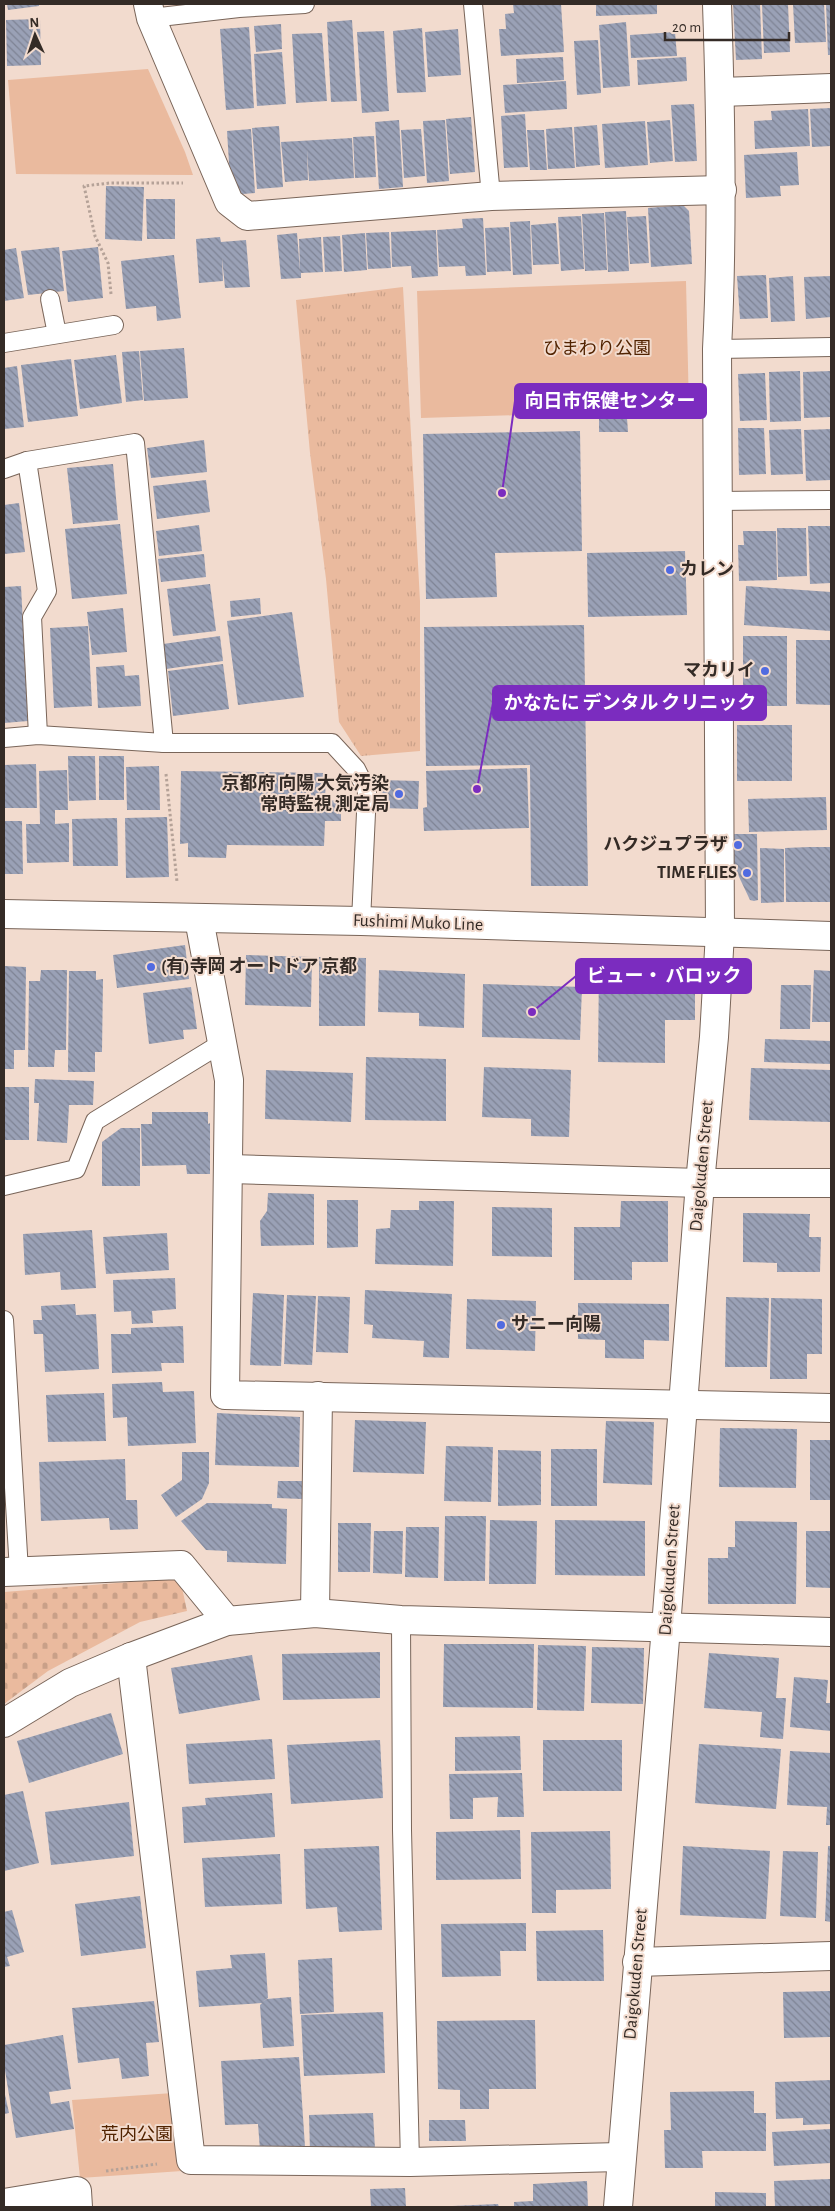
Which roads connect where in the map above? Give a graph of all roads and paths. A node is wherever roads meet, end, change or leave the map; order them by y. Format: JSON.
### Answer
{"nodes":[{"id":1,"x":305,"y":4,"type":"edge"},
{"id":2,"x":473,"y":4,"type":"edge"},
{"id":3,"x":717,"y":4,"type":"edge"},
{"id":4,"x":150,"y":11,"type":"edge"},
{"id":5,"x":831,"y":88,"type":"edge"},
{"id":6,"x":720,"y":92,"type":"junction"},
{"id":7,"x":184,"y":183,"type":"dead end"},
{"id":8,"x":722,"y":190,"type":"junction"},
{"id":9,"x":491,"y":196,"type":"junction"},
{"id":10,"x":50,"y":299,"type":"dead end"},
{"id":11,"x":114,"y":325,"type":"joint"},
{"id":12,"x":57,"y":334,"type":"junction"},
{"id":13,"x":4,"y":342,"type":"edge"},
{"id":14,"x":831,"y":347,"type":"edge"},
{"id":15,"x":717,"y":349,"type":"junction"},
{"id":16,"x":27,"y":461,"type":"junction"},
{"id":17,"x":4,"y":469,"type":"edge"},
{"id":18,"x":831,"y":500,"type":"edge"},
{"id":19,"x":719,"y":501,"type":"junction"},
{"id":20,"x":38,"y":735,"type":"junction"},
{"id":21,"x":4,"y":738,"type":"edge"},
{"id":22,"x":164,"y":743,"type":"junction"},
{"id":23,"x":4,"y":914,"type":"edge"},
{"id":24,"x":190,"y":918,"type":"junction"},
{"id":25,"x":361,"y":921,"type":"junction"},
{"id":26,"x":720,"y":933,"type":"junction"},
{"id":27,"x":831,"y":936,"type":"edge"},
{"id":28,"x":222,"y":1043,"type":"junction"},
{"id":29,"x":230,"y":1169,"type":"junction"},
{"id":30,"x":700,"y":1183,"type":"junction"},
{"id":31,"x":831,"y":1183,"type":"edge"},
{"id":32,"x":4,"y":1186,"type":"edge"},
{"id":33,"x":4,"y":1320,"type":"edge"},
{"id":34,"x":318,"y":1396,"type":"junction"},
{"id":35,"x":682,"y":1404,"type":"junction"},
{"id":36,"x":831,"y":1408,"type":"edge"},
{"id":37,"x":12,"y":1571,"type":"edge"},
{"id":38,"x":315,"y":1613,"type":"junction"},
{"id":39,"x":401,"y":1620,"type":"junction"},
{"id":40,"x":227,"y":1621,"type":"junction"},
{"id":41,"x":666,"y":1627,"type":"junction"},
{"id":42,"x":831,"y":1632,"type":"edge"},
{"id":43,"x":131,"y":1657,"type":"junction"},
{"id":44,"x":4,"y":1724,"type":"edge"},
{"id":45,"x":831,"y":1956,"type":"edge"},
{"id":46,"x":637,"y":1962,"type":"junction"},
{"id":47,"x":620,"y":2157,"type":"junction"},
{"id":48,"x":191,"y":2160,"type":"junction"},
{"id":49,"x":410,"y":2162,"type":"junction"},
{"id":50,"x":98,"y":2172,"type":"dead end"},
{"id":51,"x":4,"y":2203,"type":"edge"},
{"id":52,"x":78,"y":2207,"type":"edge"},
{"id":53,"x":618,"y":2207,"type":"edge"}],
"edges":[{"from":1,"to":4,"type":"lane"},
{"from":2,"to":9,"type":"lane"},
{"from":3,"to":6,"type":"street","name":"Daigokuden Street"},
{"from":4,"to":9,"type":"street"},
{"from":5,"to":6,"type":"street"},
{"from":6,"to":8,"type":"street","name":"Daigokuden Street"},
{"from":7,"to":11,"type":"path"},
{"from":8,"to":9,"type":"street"},
{"from":8,"to":15,"type":"street","name":"Daigokuden Street"},
{"from":10,"to":12,"type":"lane"},
{"from":11,"to":12,"type":"lane"},
{"from":12,"to":13,"type":"lane"},
{"from":14,"to":15,"type":"lane"},
{"from":15,"to":19,"type":"street","name":"Daigokuden Street"},
{"from":16,"to":17,"type":"lane"},
{"from":16,"to":20,"type":"lane"},
{"from":16,"to":22,"type":"lane"},
{"from":18,"to":19,"type":"lane"},
{"from":19,"to":26,"type":"street","name":"Daigokuden Street"},
{"from":20,"to":21,"type":"lane"},
{"from":20,"to":22,"type":"lane"},
{"from":22,"to":24,"type":"path"},
{"from":22,"to":25,"type":"lane"},
{"from":23,"to":24,"type":"street","name":"Fushimi Muko Line"},
{"from":24,"to":25,"type":"street","name":"Fushimi Muko Line"},
{"from":24,"to":28,"type":"street"},
{"from":25,"to":26,"type":"street","name":"Fushimi Muko Line"},
{"from":26,"to":27,"type":"street","name":"Fushimi Muko Line"},
{"from":26,"to":30,"type":"street","name":"Daigokuden Street"},
{"from":28,"to":29,"type":"street"},
{"from":28,"to":32,"type":"lane"},
{"from":29,"to":30,"type":"street"},
{"from":29,"to":34,"type":"street"},
{"from":30,"to":31,"type":"street"},
{"from":30,"to":35,"type":"street","name":"Daigokuden Street"},
{"from":33,"to":37,"type":"lane"},
{"from":34,"to":35,"type":"street"},
{"from":34,"to":38,"type":"street"},
{"from":35,"to":36,"type":"street"},
{"from":35,"to":41,"type":"street","name":"Daigokuden Street"},
{"from":37,"to":40,"type":"street"},
{"from":38,"to":39,"type":"street"},
{"from":38,"to":40,"type":"street"},
{"from":39,"to":41,"type":"street"},
{"from":39,"to":49,"type":"lane"},
{"from":40,"to":43,"type":"street"},
{"from":41,"to":42,"type":"street"},
{"from":41,"to":46,"type":"street","name":"Daigokuden Street"},
{"from":43,"to":44,"type":"street"},
{"from":43,"to":48,"type":"street"},
{"from":45,"to":46,"type":"street"},
{"from":46,"to":47,"type":"street","name":"Daigokuden Street"},
{"from":47,"to":49,"type":"street"},
{"from":47,"to":53,"type":"street","name":"Daigokuden Street"},
{"from":48,"to":49,"type":"street"},
{"from":48,"to":50,"type":"path"},
{"from":51,"to":52,"type":"street"}]}
